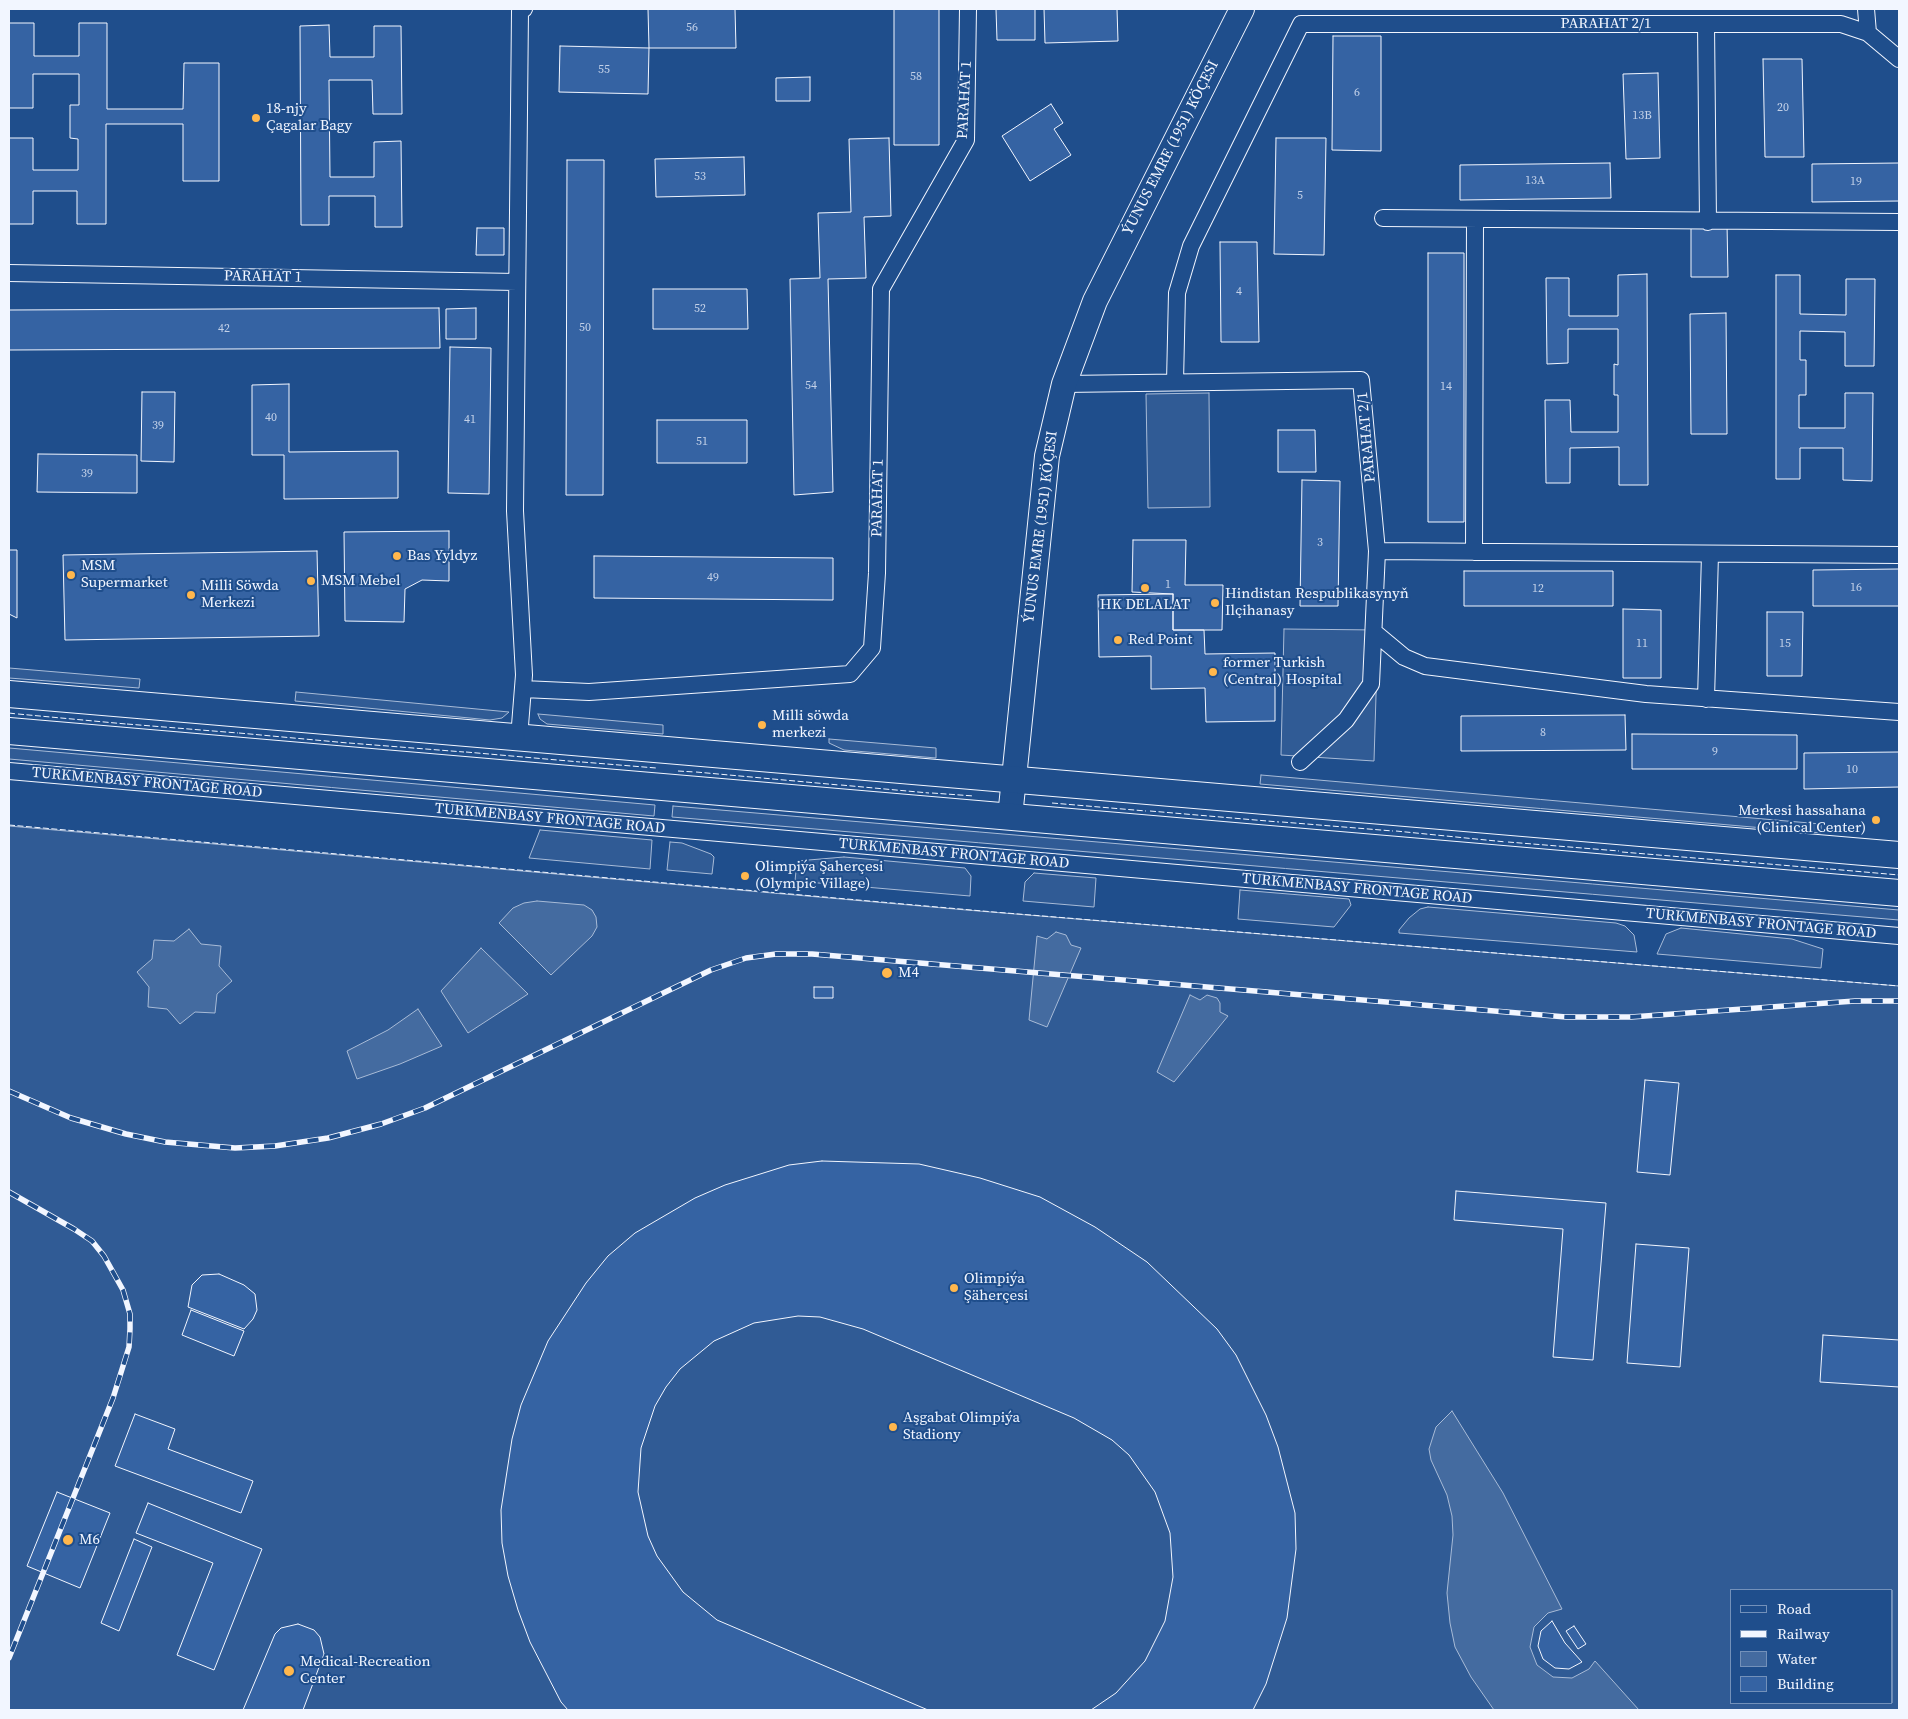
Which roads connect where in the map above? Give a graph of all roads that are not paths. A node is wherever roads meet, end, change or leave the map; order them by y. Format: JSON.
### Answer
{"nodes":[{"id":1,"x":968,"y":9,"type":"edge"},
{"id":2,"x":1242,"y":9,"type":"edge"},
{"id":3,"x":1866,"y":9,"type":"edge"},
{"id":4,"x":521,"y":10,"type":"edge"},
{"id":5,"x":1706,"y":24,"type":"junction"},
{"id":6,"x":1868,"y":33,"type":"junction"},
{"id":7,"x":1899,"y":59,"type":"edge"},
{"id":8,"x":1383,"y":218,"type":"dead end"},
{"id":9,"x":1475,"y":219,"type":"junction"},
{"id":10,"x":1708,"y":222,"type":"junction"},
{"id":11,"x":1899,"y":222,"type":"edge"},
{"id":12,"x":9,"y":273,"type":"edge"},
{"id":13,"x":517,"y":282,"type":"junction"},
{"id":14,"x":1175,"y":382,"type":"junction"},
{"id":15,"x":1064,"y":384,"type":"junction"},
{"id":16,"x":1377,"y":551,"type":"junction"},
{"id":17,"x":1474,"y":552,"type":"junction"},
{"id":18,"x":1710,"y":554,"type":"junction"},
{"id":19,"x":1899,"y":555,"type":"edge"},
{"id":20,"x":1374,"y":632,"type":"junction"},
{"id":21,"x":523,"y":689,"type":"junction"},
{"id":22,"x":9,"y":694,"type":"edge"},
{"id":23,"x":1706,"y":699,"type":"junction"},
{"id":24,"x":1899,"y":712,"type":"edge"},
{"id":25,"x":9,"y":731,"type":"edge"},
{"id":26,"x":519,"y":738,"type":"junction"},
{"id":27,"x":1300,"y":762,"type":"dead end"},
{"id":28,"x":9,"y":771,"type":"edge"},
{"id":29,"x":1015,"y":780,"type":"junction"},
{"id":30,"x":1010,"y":817,"type":"junction"},
{"id":31,"x":1899,"y":855,"type":"edge"},
{"id":32,"x":1899,"y":893,"type":"edge"},
{"id":33,"x":1899,"y":936,"type":"edge"}],
"edges":[{"from":1,"to":21,"type":"street","name":"PARAHAT 1"},
{"from":2,"to":15,"type":"street","name":"ÝUNUS EMRE (1951) KÖÇESI"},
{"from":3,"to":6,"type":"street"},
{"from":4,"to":13,"type":"street"},
{"from":5,"to":6,"type":"street","name":"PARAHAT 2/1"},
{"from":5,"to":10,"type":"street"},
{"from":5,"to":14,"type":"street","name":"PARAHAT 2/1"},
{"from":6,"to":7,"type":"street","name":"PARAHAT 2/1"},
{"from":8,"to":9,"type":"street"},
{"from":9,"to":10,"type":"street"},
{"from":9,"to":17,"type":"street"},
{"from":10,"to":11,"type":"street"},
{"from":12,"to":13,"type":"street","name":"PARAHAT 1"},
{"from":13,"to":21,"type":"street"},
{"from":14,"to":15,"type":"street","name":"PARAHAT 2/1"},
{"from":14,"to":16,"type":"street","name":"PARAHAT 2/1"},
{"from":15,"to":29,"type":"street","name":"ÝUNUS EMRE (1951) KÖÇESI"},
{"from":16,"to":17,"type":"street"},
{"from":16,"to":20,"type":"street","name":"PARAHAT 2/1"},
{"from":17,"to":18,"type":"street"},
{"from":18,"to":19,"type":"street"},
{"from":18,"to":23,"type":"street"},
{"from":20,"to":23,"type":"street"},
{"from":20,"to":27,"type":"street","name":"PARAHAT 2/1"},
{"from":21,"to":26,"type":"street"},
{"from":22,"to":26,"type":"main road"},
{"from":23,"to":24,"type":"street"},
{"from":25,"to":30,"type":"main road"},
{"from":26,"to":29,"type":"main road"},
{"from":28,"to":33,"type":"street","name":"TURKMENBASY FRONTAGE ROAD"},
{"from":29,"to":30,"type":"street","name":"ÝUNUS EMRE (1951) KÖÇESI"},
{"from":29,"to":31,"type":"main road"},
{"from":30,"to":32,"type":"main road"}]}
